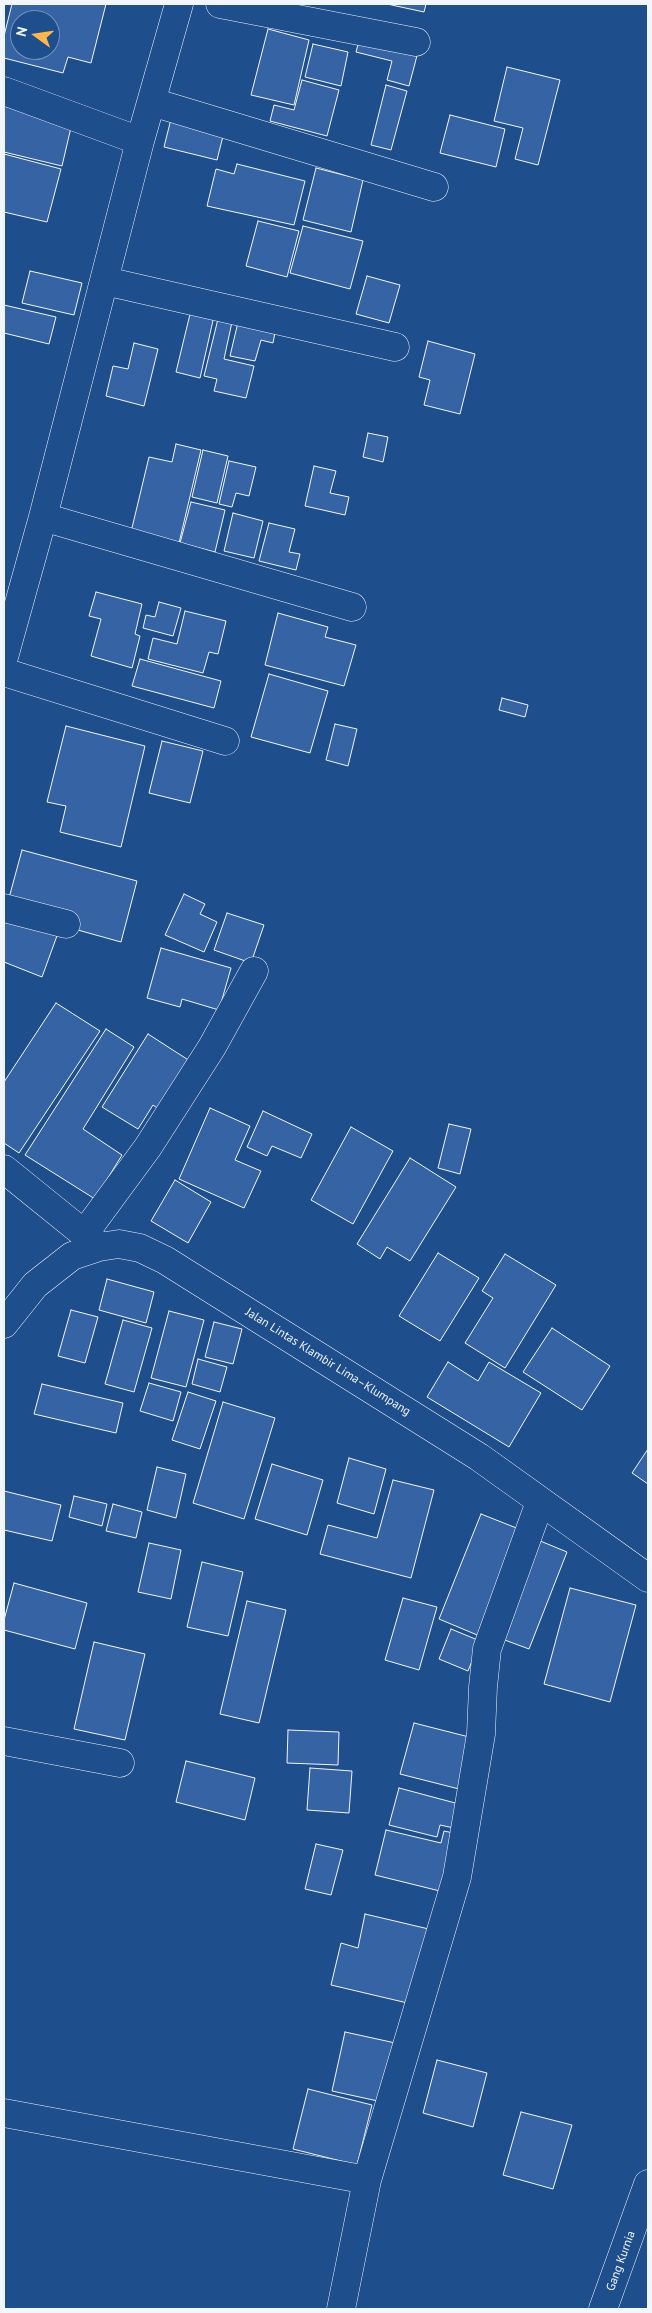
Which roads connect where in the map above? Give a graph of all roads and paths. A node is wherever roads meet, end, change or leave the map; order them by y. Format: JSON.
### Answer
{"nodes":[{"id":1,"x":179,"y":4,"type":"edge"},
{"id":2,"x":220,"y":4,"type":"edge"},
{"id":3,"x":416,"y":42,"type":"dead end"},
{"id":4,"x":4,"y":91,"type":"edge"},
{"id":5,"x":152,"y":102,"type":"junction"},
{"id":6,"x":140,"y":141,"type":"junction"},
{"id":7,"x":434,"y":187,"type":"dead end"},
{"id":8,"x":105,"y":282,"type":"junction"},
{"id":9,"x":395,"y":347,"type":"dead end"},
{"id":10,"x":43,"y":517,"type":"junction"},
{"id":11,"x":352,"y":607,"type":"dead end"},
{"id":12,"x":4,"y":657,"type":"edge"},
{"id":13,"x":4,"y":672,"type":"edge"},
{"id":14,"x":225,"y":741,"type":"dead end"},
{"id":15,"x":4,"y":908,"type":"edge"},
{"id":16,"x":66,"y":924,"type":"dead end"},
{"id":17,"x":254,"y":970,"type":"dead end"},
{"id":18,"x":4,"y":1168,"type":"edge"},
{"id":19,"x":92,"y":1240,"type":"junction"},
{"id":20,"x":4,"y":1324,"type":"edge"},
{"id":21,"x":540,"y":1502,"type":"junction"},
{"id":22,"x":648,"y":1578,"type":"edge"},
{"id":23,"x":4,"y":1741,"type":"edge"},
{"id":24,"x":120,"y":1763,"type":"dead end"},
{"id":25,"x":4,"y":2113,"type":"edge"},
{"id":26,"x":367,"y":2180,"type":"junction"},
{"id":27,"x":648,"y":2184,"type":"edge"},
{"id":28,"x":341,"y":2309,"type":"edge"},
{"id":29,"x":603,"y":2309,"type":"edge"}],
"edges":[{"from":1,"to":5,"type":"street"},
{"from":2,"to":3,"type":"street"},
{"from":4,"to":6,"type":"street"},
{"from":5,"to":6,"type":"street"},
{"from":5,"to":7,"type":"street"},
{"from":6,"to":8,"type":"street"},
{"from":8,"to":9,"type":"street"},
{"from":8,"to":10,"type":"street"},
{"from":10,"to":11,"type":"street"},
{"from":10,"to":12,"type":"street"},
{"from":13,"to":14,"type":"street"},
{"from":15,"to":16,"type":"street"},
{"from":17,"to":19,"type":"street"},
{"from":18,"to":19,"type":"street"},
{"from":19,"to":20,"type":"street","name":"Jalan Lintas Klambir Lima–Klumpang"},
{"from":19,"to":21,"type":"street","name":"Jalan Lintas Klambir Lima–Klumpang"},
{"from":21,"to":22,"type":"street","name":"Jalan Lintas Klambir Lima–Klumpang"},
{"from":21,"to":26,"type":"street"},
{"from":23,"to":24,"type":"street"},
{"from":25,"to":26,"type":"street"},
{"from":26,"to":28,"type":"street"},
{"from":27,"to":29,"type":"street","name":"Gang Kurnia"}]}
